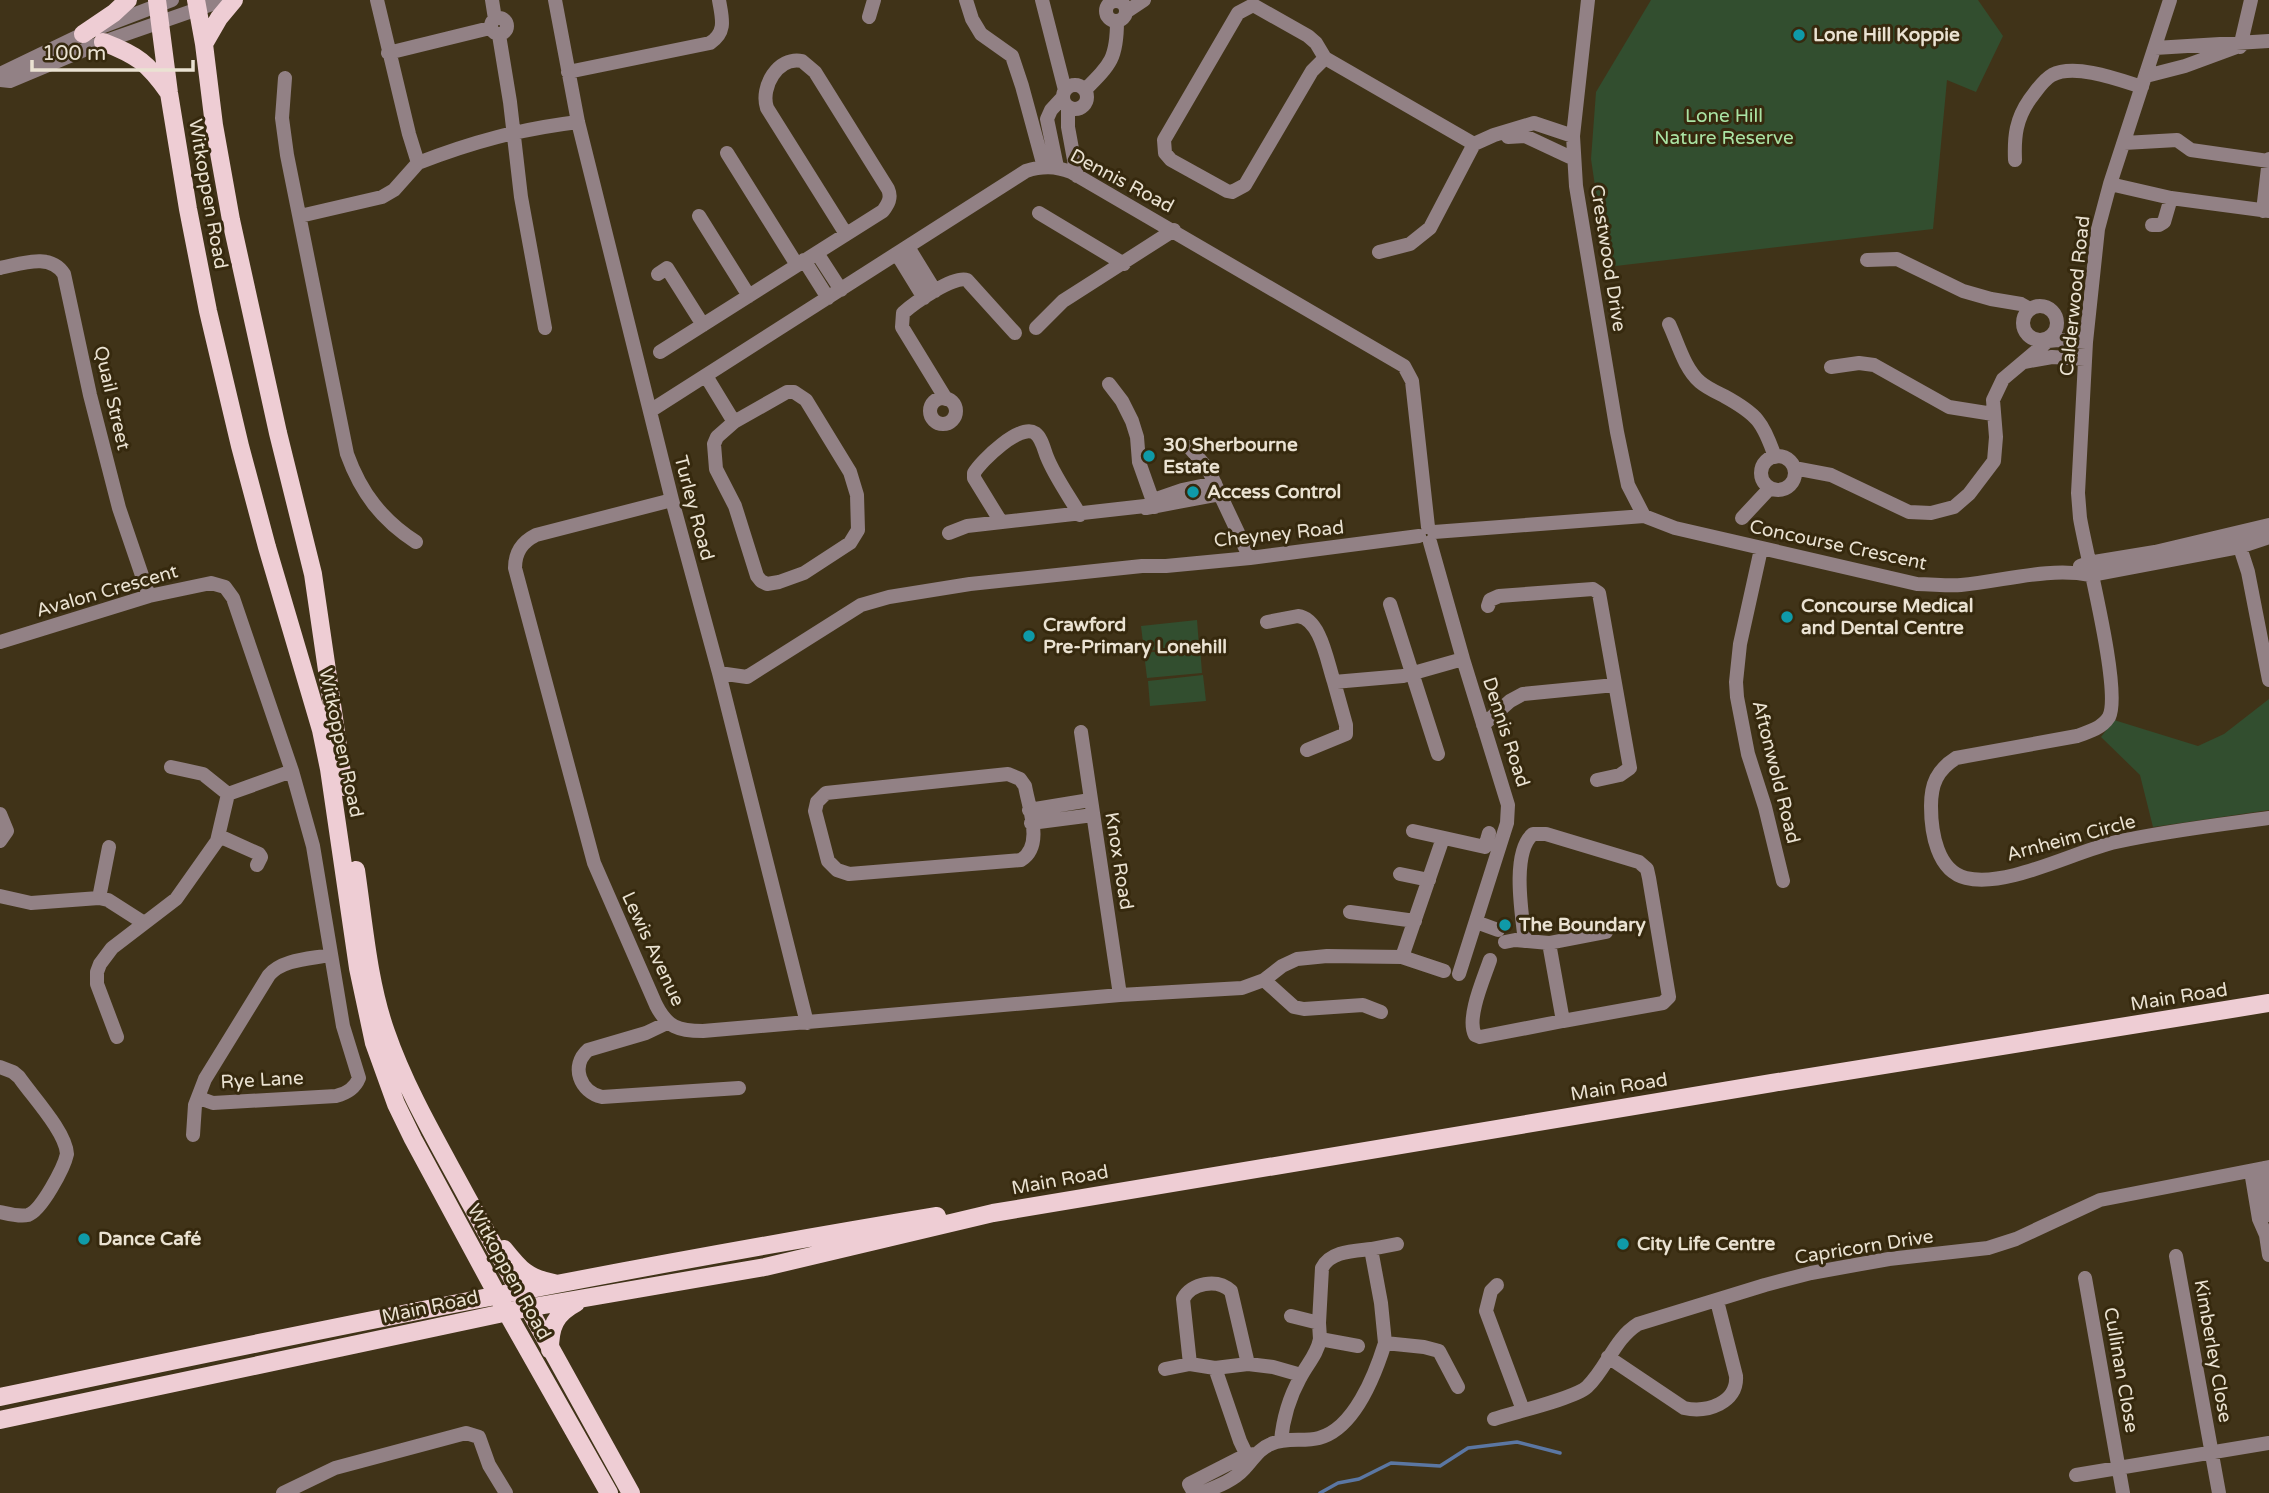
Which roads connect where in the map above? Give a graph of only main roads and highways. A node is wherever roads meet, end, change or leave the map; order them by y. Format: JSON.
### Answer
{"nodes":[{"id":1,"x":128,"y":0,"type":"edge"},
{"id":2,"x":234,"y":0,"type":"edge"},
{"id":3,"x":197,"y":5,"type":"edge"},
{"id":4,"x":162,"y":7,"type":"edge"},
{"id":5,"x":83,"y":34,"type":"road end"},
{"id":6,"x":103,"y":42,"type":"road end"},
{"id":7,"x":204,"y":44,"type":"junction"},
{"id":8,"x":169,"y":93,"type":"junction"},
{"id":9,"x":2264,"y":1005,"type":"edge"},
{"id":10,"x":993,"y":1213,"type":"junction"},
{"id":11,"x":479,"y":1219,"type":"junction"},
{"id":12,"x":558,"y":1283,"type":"junction"},
{"id":13,"x":498,"y":1296,"type":"junction"},
{"id":14,"x":586,"y":1299,"type":"junction"},
{"id":15,"x":523,"y":1300,"type":"junction"},
{"id":16,"x":507,"y":1313,"type":"junction"},
{"id":17,"x":550,"y":1350,"type":"junction"},
{"id":18,"x":0,"y":1397,"type":"edge"},
{"id":19,"x":0,"y":1420,"type":"edge"},
{"id":20,"x":609,"y":1493,"type":"edge"},
{"id":21,"x":631,"y":1493,"type":"edge"}],
"edges":[{"from":1,"to":5,"type":"main road"},
{"from":2,"to":7,"type":"main road"},
{"from":3,"to":7,"type":"main road","name":"Witkoppen Road"},
{"from":4,"to":8,"type":"main road","name":"Witkoppen Road"},
{"from":6,"to":8,"type":"main road"},
{"from":7,"to":11,"type":"main road","name":"Witkoppen Road"},
{"from":8,"to":13,"type":"main road","name":"Witkoppen Road"},
{"from":9,"to":10,"type":"main road","name":"Main Road"},
{"from":10,"to":12,"type":"main road","name":"Main Road"},
{"from":10,"to":14,"type":"main road","name":"Main Road"},
{"from":11,"to":12,"type":"main road"},
{"from":11,"to":15,"type":"main road","name":"Witkoppen Road"},
{"from":12,"to":15,"type":"main road","name":"Main Road"},
{"from":13,"to":15,"type":"main road","name":"Main Road"},
{"from":13,"to":16,"type":"main road","name":"Witkoppen Road"},
{"from":13,"to":18,"type":"main road","name":"Main Road"},
{"from":14,"to":15,"type":"main road","name":"Main Road"},
{"from":14,"to":17,"type":"main road"},
{"from":15,"to":16,"type":"main road","name":"Main Road"},
{"from":15,"to":17,"type":"main road","name":"Witkoppen Road"},
{"from":16,"to":19,"type":"main road","name":"Main Road"},
{"from":16,"to":20,"type":"main road","name":"Witkoppen Road"},
{"from":17,"to":21,"type":"main road","name":"Witkoppen Road"}]}
